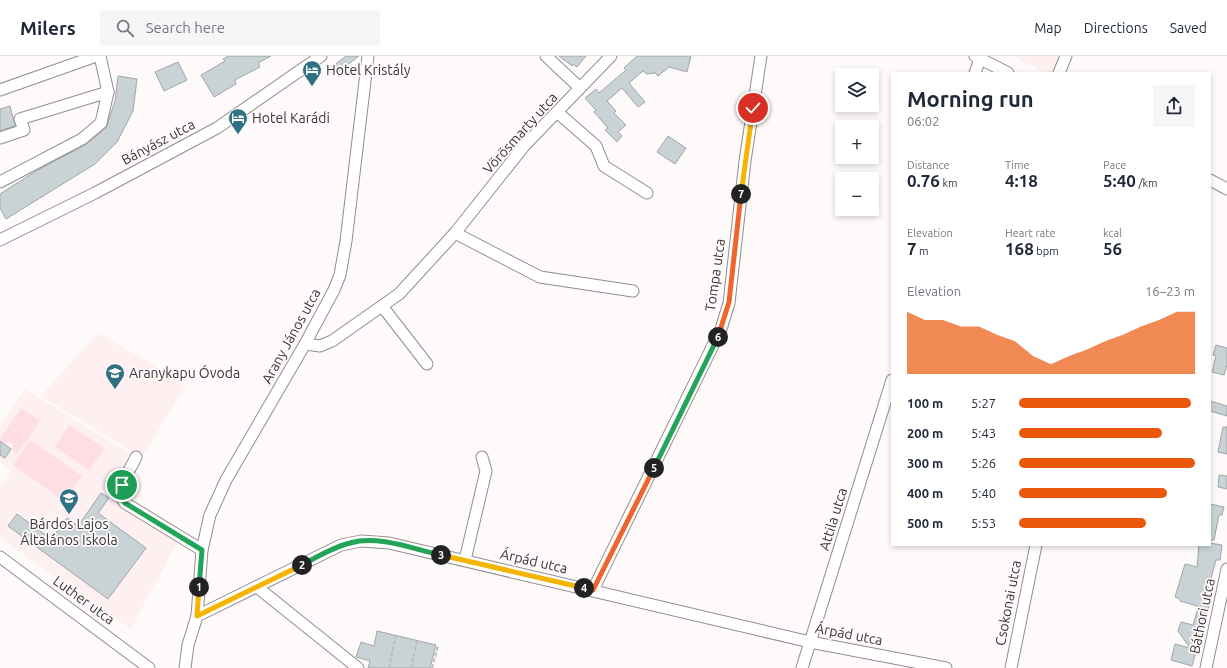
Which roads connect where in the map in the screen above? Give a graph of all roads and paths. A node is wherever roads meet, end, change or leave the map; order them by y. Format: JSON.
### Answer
{"nodes":[{"id":1,"x":96,"y":56,"type":"edge"},
{"id":2,"x":100,"y":56,"type":"edge"},
{"id":3,"x":321,"y":56,"type":"edge"},
{"id":4,"x":368,"y":56,"type":"edge"},
{"id":5,"x":546,"y":56,"type":"edge"},
{"id":6,"x":611,"y":56,"type":"edge"},
{"id":7,"x":761,"y":56,"type":"edge"},
{"id":8,"x":1066,"y":56,"type":"edge"},
{"id":9,"x":978,"y":57,"type":"edge"},
{"id":10,"x":975,"y":72,"type":"edge"},
{"id":11,"x":1006,"y":72,"type":"edge"},
{"id":12,"x":1059,"y":72,"type":"edge"},
{"id":13,"x":580,"y":88,"type":"junction"},
{"id":14,"x":0,"y":90,"type":"edge"},
{"id":15,"x":108,"y":92,"type":"junction"},
{"id":16,"x":557,"y":112,"type":"junction"},
{"id":17,"x":0,"y":138,"type":"edge"},
{"id":18,"x":1211,"y":181,"type":"edge"},
{"id":19,"x":0,"y":182,"type":"edge"},
{"id":20,"x":1227,"y":189,"type":"edge"},
{"id":21,"x":647,"y":193,"type":"dead end"},
{"id":22,"x":455,"y":233,"type":"junction"},
{"id":23,"x":0,"y":240,"type":"edge"},
{"id":24,"x":633,"y":291,"type":"dead end"},
{"id":25,"x":382,"y":306,"type":"junction"},
{"id":26,"x":305,"y":344,"type":"junction"},
{"id":27,"x":427,"y":364,"type":"dead end"},
{"id":28,"x":891,"y":383,"type":"edge"},
{"id":29,"x":136,"y":457,"type":"dead end"},
{"id":30,"x":482,"y":457,"type":"dead end"},
{"id":31,"x":1036,"y":546,"type":"edge"},
{"id":32,"x":202,"y":550,"type":"junction"},
{"id":33,"x":0,"y":557,"type":"edge"},
{"id":34,"x":465,"y":560,"type":"junction"},
{"id":35,"x":1227,"y":569,"type":"edge"},
{"id":36,"x":257,"y":587,"type":"junction"},
{"id":37,"x":593,"y":590,"type":"junction"},
{"id":38,"x":197,"y":616,"type":"junction"},
{"id":39,"x":396,"y":635,"type":"dead end"},
{"id":40,"x":417,"y":641,"type":"dead end"},
{"id":41,"x":810,"y":642,"type":"junction"},
{"id":42,"x":438,"y":646,"type":"dead end"},
{"id":43,"x":149,"y":668,"type":"edge"},
{"id":44,"x":185,"y":668,"type":"edge"},
{"id":45,"x":358,"y":668,"type":"edge"},
{"id":46,"x":389,"y":668,"type":"edge"},
{"id":47,"x":411,"y":668,"type":"edge"},
{"id":48,"x":432,"y":668,"type":"edge"},
{"id":49,"x":802,"y":668,"type":"edge"},
{"id":50,"x":946,"y":668,"type":"edge"},
{"id":51,"x":1011,"y":668,"type":"edge"},
{"id":52,"x":1206,"y":668,"type":"edge"}],
"edges":[{"from":1,"to":14,"type":"street"},
{"from":2,"to":15,"type":"street"},
{"from":3,"to":23,"type":"street","name":"Bányász utca"},
{"from":4,"to":26,"type":"street","name":"Arany János utca"},
{"from":5,"to":13,"type":"street"},
{"from":6,"to":13,"type":"street","name":"Vörösmarty utca"},
{"from":7,"to":37,"type":"street","name":"Tompa utca"},
{"from":8,"to":12,"type":"street"},
{"from":9,"to":10,"type":"street"},
{"from":9,"to":11,"type":"street"},
{"from":13,"to":16,"type":"street","name":"Vörösmarty utca"},
{"from":15,"to":17,"type":"street"},
{"from":15,"to":19,"type":"street"},
{"from":16,"to":21,"type":"street"},
{"from":16,"to":22,"type":"street","name":"Vörösmarty utca"},
{"from":18,"to":20,"type":"street"},
{"from":22,"to":24,"type":"street"},
{"from":22,"to":25,"type":"street","name":"Vörösmarty utca"},
{"from":25,"to":26,"type":"street","name":"Vörösmarty utca"},
{"from":25,"to":27,"type":"street"},
{"from":26,"to":32,"type":"street","name":"Arany János utca"},
{"from":28,"to":41,"type":"street","name":"Attila utca"},
{"from":29,"to":32,"type":"street"},
{"from":30,"to":34,"type":"street"},
{"from":31,"to":51,"type":"street","name":"Csokonai utca"},
{"from":32,"to":38,"type":"street","name":"Arany János utca"},
{"from":33,"to":43,"type":"street","name":"Luther utca"},
{"from":34,"to":36,"type":"street","name":"Árpád utca"},
{"from":34,"to":37,"type":"street","name":"Árpád utca"},
{"from":35,"to":52,"type":"street","name":"Báthori utca"},
{"from":36,"to":38,"type":"street","name":"Árpád utca"},
{"from":36,"to":45,"type":"street"},
{"from":37,"to":41,"type":"street","name":"Árpád utca"},
{"from":38,"to":44,"type":"street","name":"Arany János utca"},
{"from":39,"to":46,"type":"path"},
{"from":40,"to":47,"type":"path"},
{"from":41,"to":49,"type":"street","name":"Attila utca"},
{"from":41,"to":50,"type":"street","name":"Árpád utca"},
{"from":42,"to":48,"type":"path"}]}
